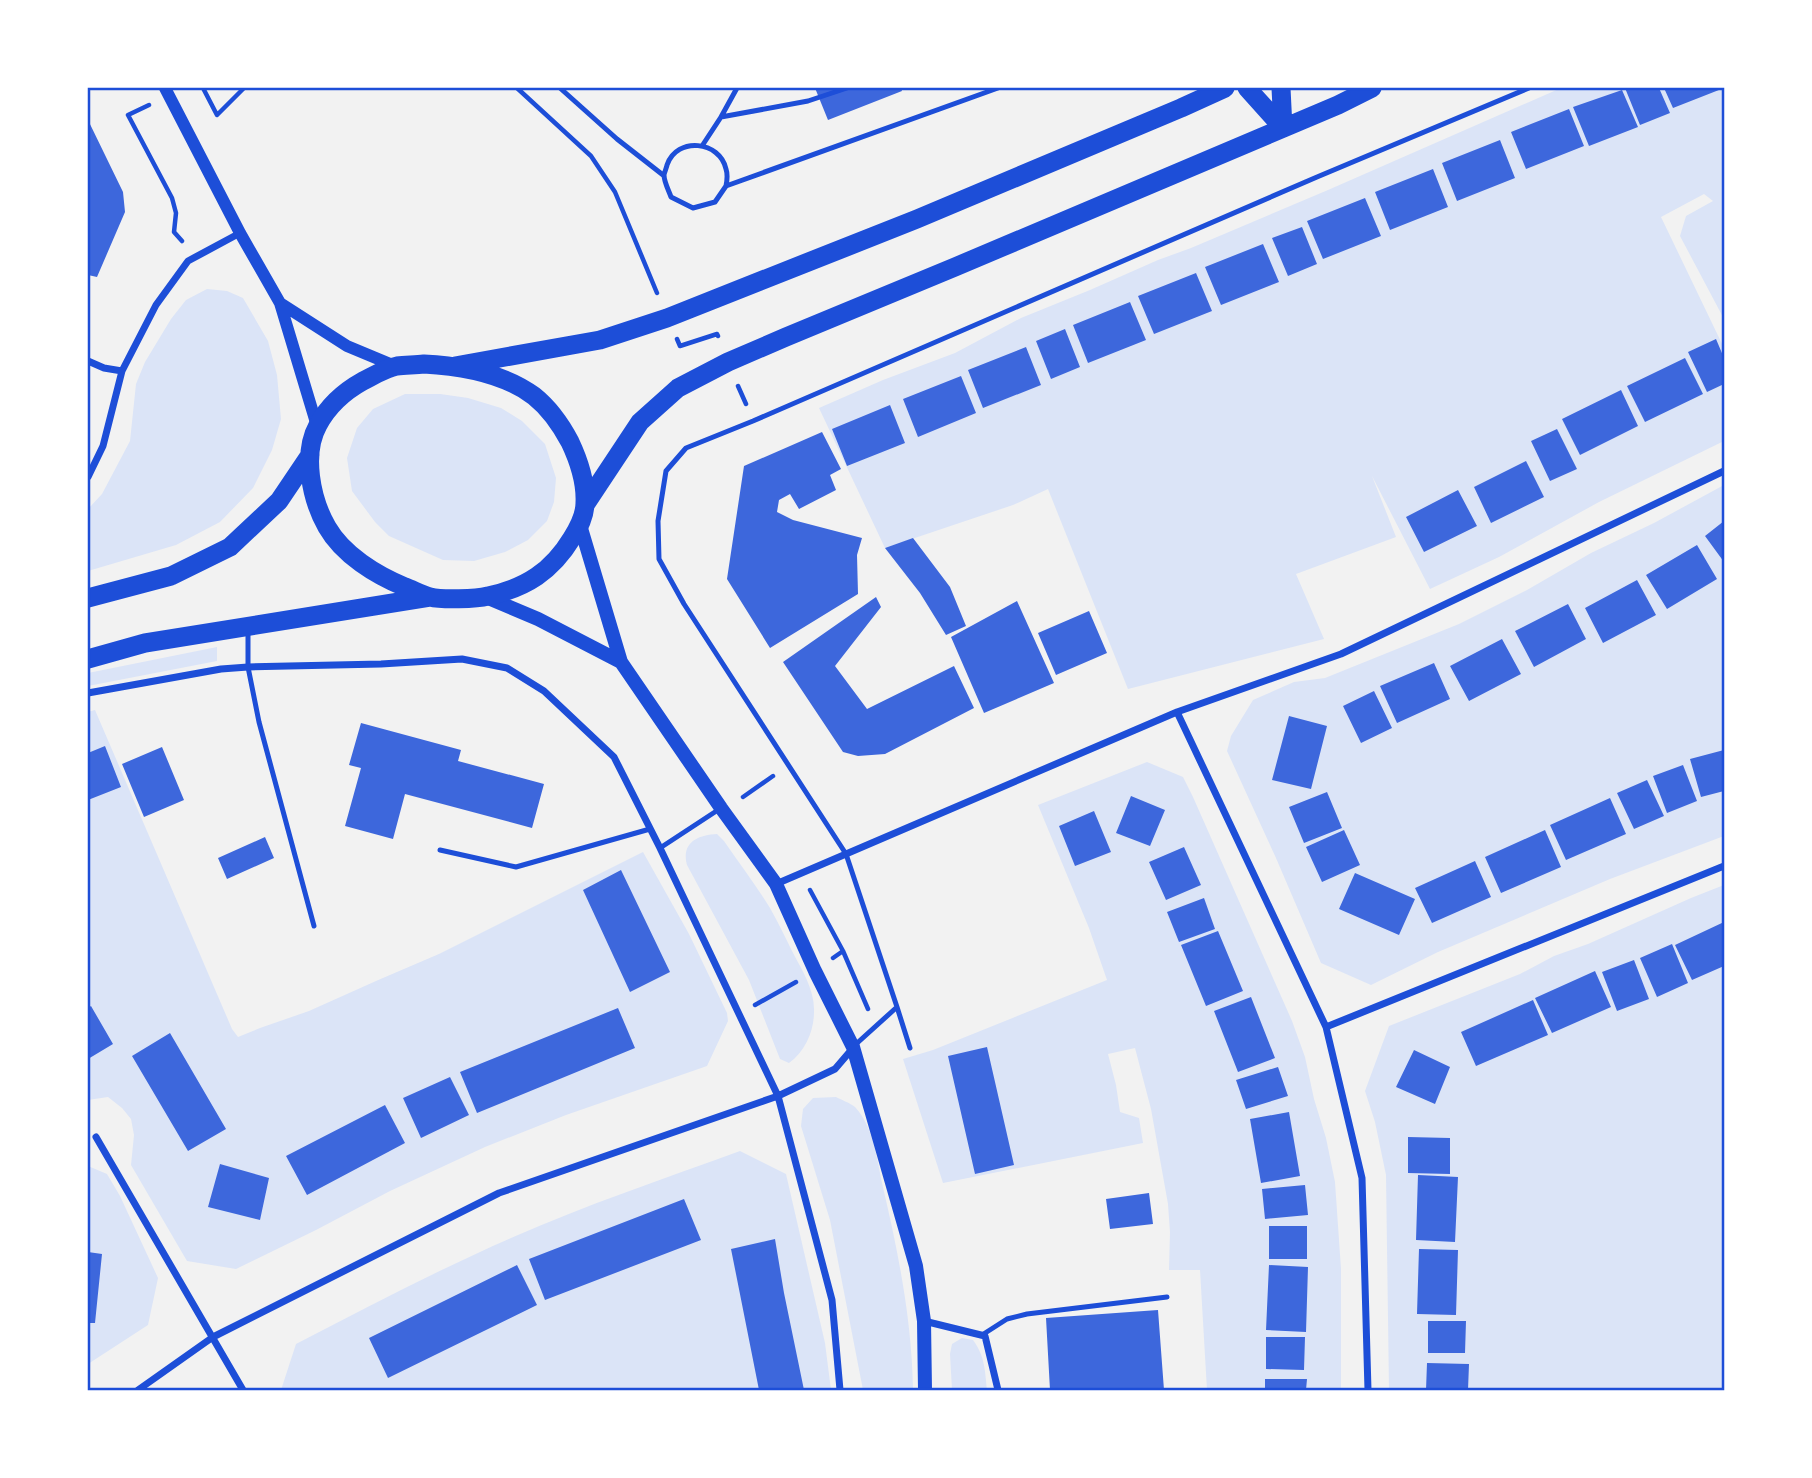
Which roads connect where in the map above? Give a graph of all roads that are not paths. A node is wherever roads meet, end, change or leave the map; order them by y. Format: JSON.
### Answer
{"nodes":[{"id":1,"x":559,"y":88,"type":"edge"},
{"id":2,"x":572,"y":88,"type":"edge"},
{"id":3,"x":737,"y":88,"type":"edge"},
{"id":4,"x":847,"y":88,"type":"edge"},
{"id":5,"x":998,"y":88,"type":"edge"},
{"id":6,"x":1225,"y":88,"type":"edge"},
{"id":7,"x":1247,"y":88,"type":"edge"},
{"id":8,"x":1281,"y":88,"type":"edge"},
{"id":9,"x":1372,"y":88,"type":"edge"},
{"id":10,"x":1529,"y":88,"type":"edge"},
{"id":11,"x":167,"y":92,"type":"edge"},
{"id":12,"x":566,"y":94,"type":"junction"},
{"id":13,"x":721,"y":117,"type":"junction"},
{"id":14,"x":1283,"y":128,"type":"junction"},
{"id":15,"x":702,"y":146,"type":"junction"},
{"id":16,"x":663,"y":175,"type":"junction"},
{"id":17,"x":726,"y":186,"type":"junction"},
{"id":18,"x":240,"y":233,"type":"junction"},
{"id":19,"x":280,"y":303,"type":"junction"},
{"id":20,"x":88,"y":361,"type":"edge"},
{"id":21,"x":395,"y":366,"type":"junction"},
{"id":22,"x":455,"y":366,"type":"junction"},
{"id":23,"x":122,"y":371,"type":"junction"},
{"id":24,"x":317,"y":426,"type":"junction"},
{"id":25,"x":310,"y":454,"type":"junction"},
{"id":26,"x":1724,"y":471,"type":"edge"},
{"id":27,"x":88,"y":477,"type":"edge"},
{"id":28,"x":585,"y":505,"type":"junction"},
{"id":29,"x":580,"y":525,"type":"junction"},
{"id":30,"x":431,"y":597,"type":"junction"},
{"id":31,"x":486,"y":597,"type":"junction"},
{"id":32,"x":88,"y":598,"type":"edge"},
{"id":33,"x":248,"y":626,"type":"junction"},
{"id":34,"x":88,"y":659,"type":"edge"},
{"id":35,"x":621,"y":662,"type":"junction"},
{"id":36,"x":248,"y":667,"type":"junction"},
{"id":37,"x":88,"y":693,"type":"edge"},
{"id":38,"x":1177,"y":712,"type":"junction"},
{"id":39,"x":721,"y":808,"type":"junction"},
{"id":40,"x":650,"y":829,"type":"junction"},
{"id":41,"x":660,"y":848,"type":"junction"},
{"id":42,"x":440,"y":850,"type":"dead end"},
{"id":43,"x":846,"y":854,"type":"junction"},
{"id":44,"x":1724,"y":866,"type":"edge"},
{"id":45,"x":776,"y":884,"type":"junction"},
{"id":46,"x":314,"y":926,"type":"dead end"},
{"id":47,"x":897,"y":1007,"type":"junction"},
{"id":48,"x":1326,"y":1027,"type":"junction"},
{"id":49,"x":853,"y":1047,"type":"junction"},
{"id":50,"x":910,"y":1048,"type":"dead end"},
{"id":51,"x":778,"y":1096,"type":"junction"},
{"id":52,"x":96,"y":1137,"type":"dead end"},
{"id":53,"x":1167,"y":1297,"type":"dead end"},
{"id":54,"x":923,"y":1321,"type":"junction"},
{"id":55,"x":982,"y":1335,"type":"junction"},
{"id":56,"x":213,"y":1337,"type":"junction"},
{"id":57,"x":138,"y":1391,"type":"edge"},
{"id":58,"x":243,"y":1391,"type":"edge"},
{"id":59,"x":840,"y":1391,"type":"edge"},
{"id":60,"x":925,"y":1391,"type":"edge"},
{"id":61,"x":998,"y":1391,"type":"edge"},
{"id":62,"x":1368,"y":1391,"type":"edge"}],
"edges":[{"from":1,"to":12,"type":"lane"},
{"from":2,"to":12,"type":"lane"},
{"from":3,"to":13,"type":"lane"},
{"from":4,"to":13,"type":"lane"},
{"from":5,"to":17,"type":"lane"},
{"from":6,"to":22,"type":"highway"},
{"from":7,"to":14,"type":"highway"},
{"from":8,"to":14,"type":"highway"},
{"from":9,"to":14,"type":"highway"},
{"from":10,"to":43,"type":"lane"},
{"from":11,"to":18,"type":"street"},
{"from":12,"to":16,"type":"lane"},
{"from":13,"to":15,"type":"lane"},
{"from":14,"to":28,"type":"highway"},
{"from":15,"to":16,"type":"lane"},
{"from":15,"to":17,"type":"lane"},
{"from":16,"to":17,"type":"lane"},
{"from":18,"to":19,"type":"street"},
{"from":18,"to":23,"type":"street"},
{"from":19,"to":21,"type":"street"},
{"from":19,"to":24,"type":"street"},
{"from":20,"to":23,"type":"street"},
{"from":21,"to":22,"type":"highway"},
{"from":21,"to":24,"type":"highway"},
{"from":22,"to":28,"type":"highway"},
{"from":23,"to":27,"type":"street"},
{"from":24,"to":25,"type":"highway"},
{"from":25,"to":30,"type":"highway"},
{"from":25,"to":32,"type":"highway"},
{"from":26,"to":38,"type":"street"},
{"from":28,"to":29,"type":"highway"},
{"from":29,"to":31,"type":"highway"},
{"from":29,"to":35,"type":"main road"},
{"from":30,"to":31,"type":"highway"},
{"from":30,"to":33,"type":"highway"},
{"from":31,"to":35,"type":"main road"},
{"from":33,"to":34,"type":"highway"},
{"from":33,"to":36,"type":"lane"},
{"from":35,"to":39,"type":"main road"},
{"from":36,"to":37,"type":"street"},
{"from":36,"to":40,"type":"street"},
{"from":36,"to":46,"type":"lane"},
{"from":38,"to":43,"type":"street"},
{"from":38,"to":48,"type":"street"},
{"from":39,"to":41,"type":"lane"},
{"from":39,"to":45,"type":"main road"},
{"from":40,"to":41,"type":"street"},
{"from":40,"to":42,"type":"lane"},
{"from":41,"to":51,"type":"street"},
{"from":43,"to":45,"type":"street"},
{"from":43,"to":47,"type":"lane"},
{"from":44,"to":48,"type":"street"},
{"from":45,"to":49,"type":"main road"},
{"from":47,"to":49,"type":"lane"},
{"from":47,"to":50,"type":"lane"},
{"from":48,"to":62,"type":"street"},
{"from":49,"to":51,"type":"street"},
{"from":49,"to":54,"type":"main road"},
{"from":51,"to":56,"type":"street"},
{"from":51,"to":59,"type":"street"},
{"from":52,"to":56,"type":"street"},
{"from":53,"to":55,"type":"lane"},
{"from":54,"to":55,"type":"street"},
{"from":54,"to":60,"type":"main road"},
{"from":55,"to":61,"type":"street"},
{"from":56,"to":57,"type":"street"},
{"from":56,"to":58,"type":"street"}]}
